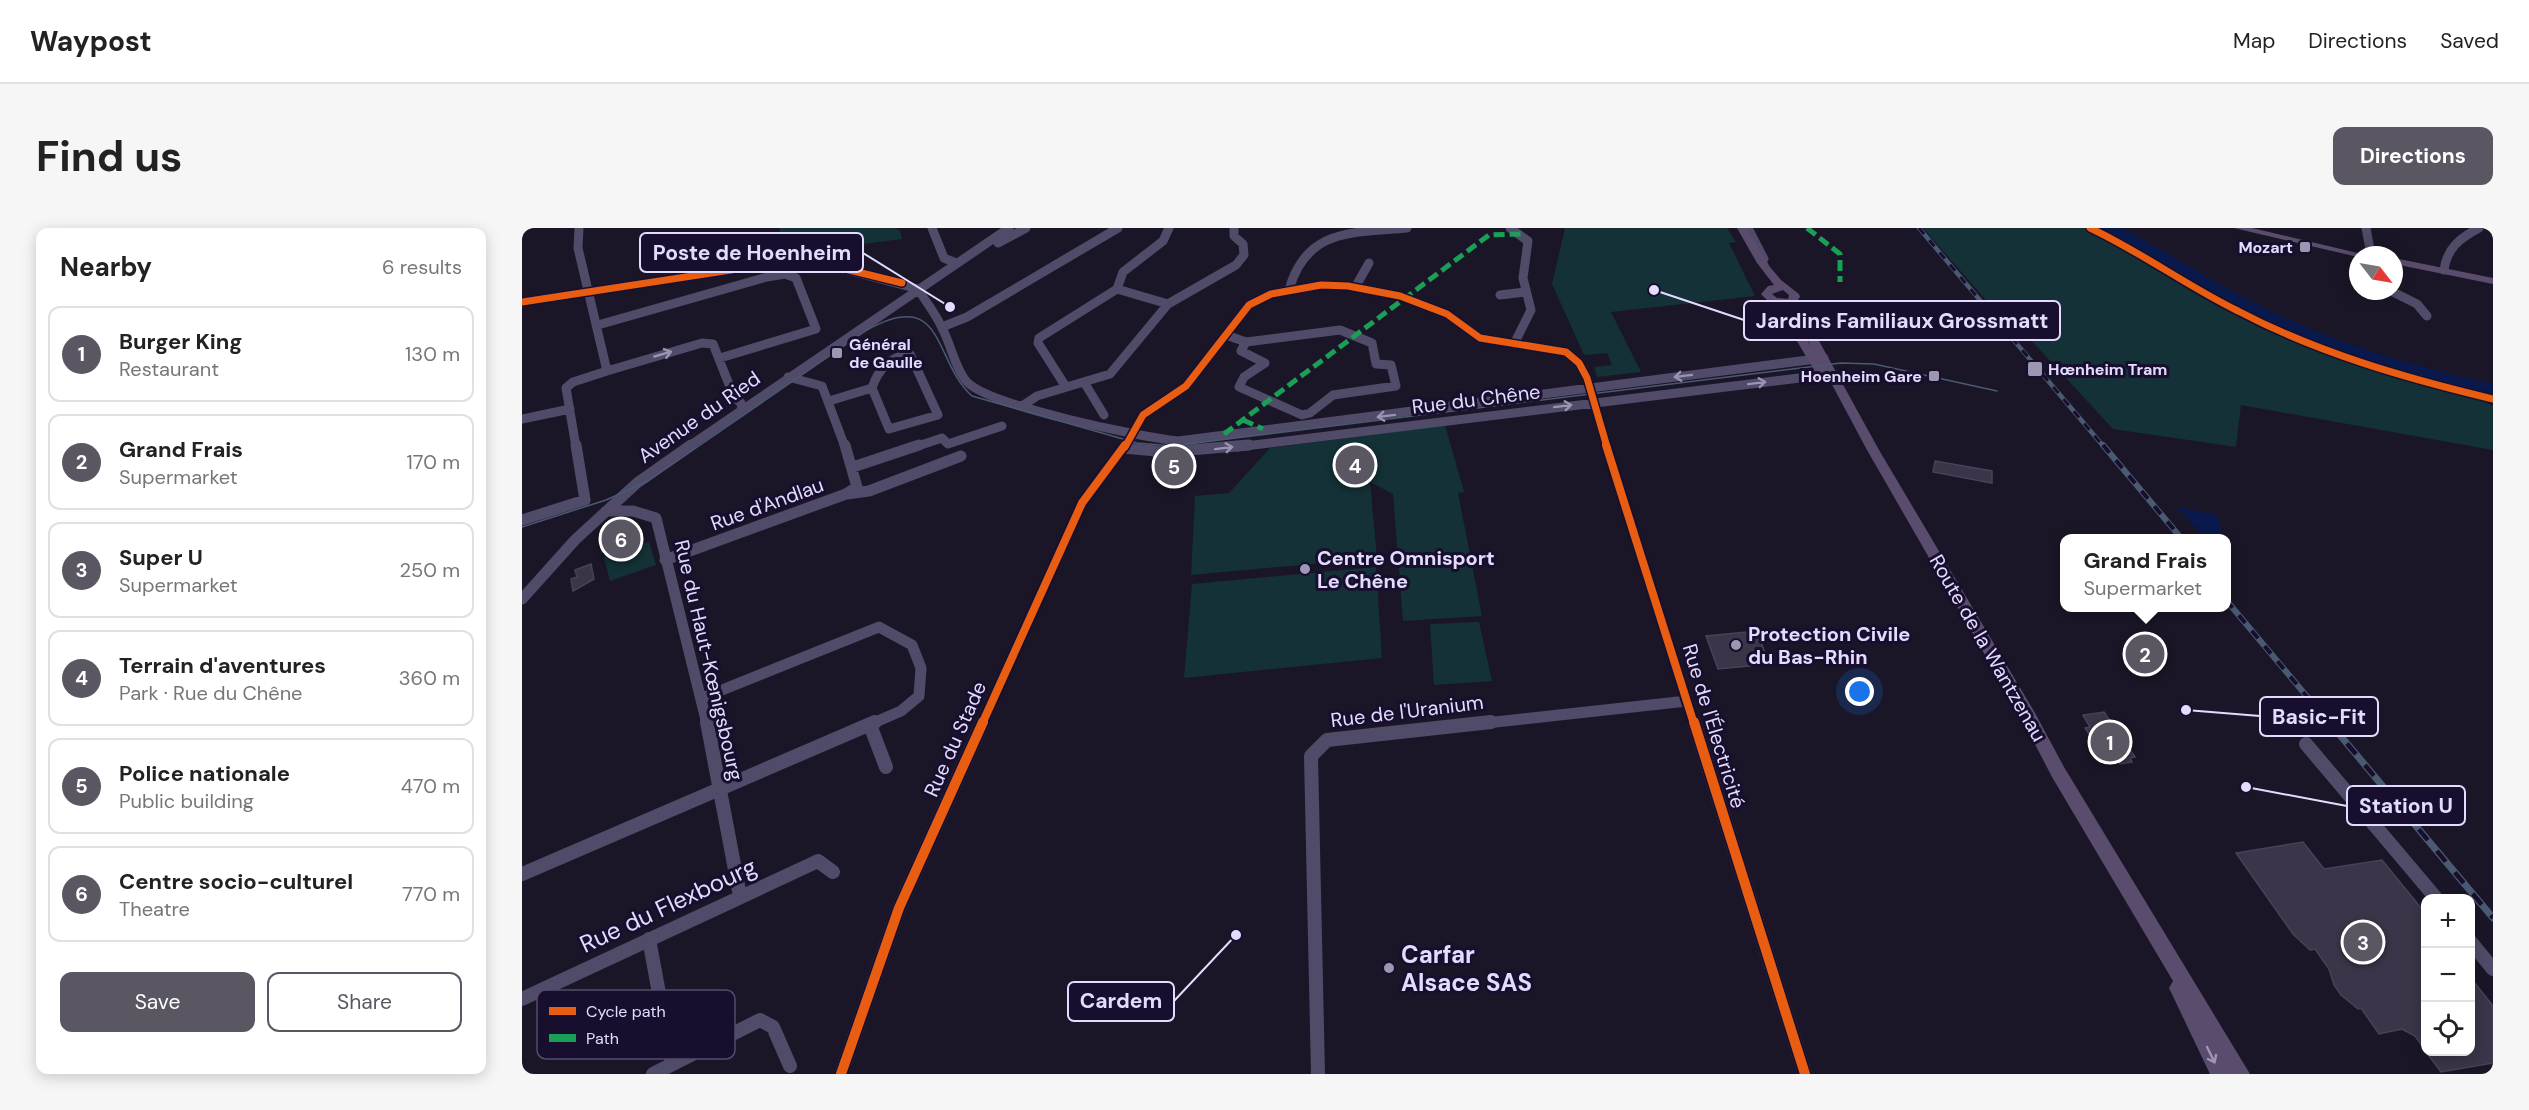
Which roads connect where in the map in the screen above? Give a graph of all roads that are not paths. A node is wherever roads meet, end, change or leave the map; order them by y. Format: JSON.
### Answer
{"nodes":[{"id":1,"x":579,"y":228,"type":"edge"},
{"id":2,"x":932,"y":228,"type":"edge"},
{"id":3,"x":1009,"y":228,"type":"edge"},
{"id":4,"x":1026,"y":228,"type":"edge"},
{"id":5,"x":1118,"y":228,"type":"edge"},
{"id":6,"x":1169,"y":228,"type":"edge"},
{"id":7,"x":1234,"y":228,"type":"edge"},
{"id":8,"x":1327,"y":228,"type":"edge"},
{"id":9,"x":1407,"y":228,"type":"edge"},
{"id":10,"x":1510,"y":228,"type":"edge"},
{"id":11,"x":1742,"y":228,"type":"edge"},
{"id":12,"x":1748,"y":228,"type":"edge"},
{"id":13,"x":2239,"y":228,"type":"edge"},
{"id":14,"x":2366,"y":228,"type":"edge"},
{"id":15,"x":2478,"y":228,"type":"edge"},
{"id":16,"x":1335,"y":235,"type":"junction"},
{"id":17,"x":2369,"y":246,"type":"edge"},
{"id":18,"x":2349,"y":252,"type":"edge"},
{"id":19,"x":965,"y":257,"type":"junction"},
{"id":20,"x":956,"y":263,"type":"junction"},
{"id":21,"x":1369,"y":263,"type":"dead end"},
{"id":22,"x":2403,"y":263,"type":"edge"},
{"id":23,"x":1763,"y":266,"type":"junction"},
{"id":24,"x":2445,"y":270,"type":"junction"},
{"id":25,"x":2493,"y":281,"type":"edge"},
{"id":26,"x":1357,"y":284,"type":"junction"},
{"id":27,"x":1784,"y":287,"type":"junction"},
{"id":28,"x":1772,"y":288,"type":"junction"},
{"id":29,"x":918,"y":289,"type":"junction"},
{"id":30,"x":1117,"y":289,"type":"junction"},
{"id":31,"x":1289,"y":290,"type":"junction"},
{"id":32,"x":588,"y":292,"type":"junction"},
{"id":33,"x":1525,"y":292,"type":"junction"},
{"id":34,"x":1500,"y":295,"type":"dead end"},
{"id":35,"x":2403,"y":297,"type":"edge"},
{"id":36,"x":1792,"y":301,"type":"junction"},
{"id":37,"x":522,"y":302,"type":"edge"},
{"id":38,"x":1779,"y":302,"type":"junction"},
{"id":39,"x":1168,"y":304,"type":"junction"},
{"id":40,"x":2427,"y":316,"type":"dead end"},
{"id":41,"x":598,"y":325,"type":"junction"},
{"id":42,"x":942,"y":327,"type":"junction"},
{"id":43,"x":1226,"y":335,"type":"junction"},
{"id":44,"x":1246,"y":342,"type":"junction"},
{"id":45,"x":1514,"y":344,"type":"junction"},
{"id":46,"x":720,"y":358,"type":"junction"},
{"id":47,"x":1819,"y":359,"type":"junction"},
{"id":48,"x":607,"y":370,"type":"junction"},
{"id":49,"x":1828,"y":374,"type":"junction"},
{"id":50,"x":788,"y":377,"type":"junction"},
{"id":51,"x":1084,"y":382,"type":"junction"},
{"id":52,"x":1065,"y":387,"type":"junction"},
{"id":53,"x":872,"y":388,"type":"junction"},
{"id":54,"x":1590,"y":388,"type":"junction"},
{"id":55,"x":829,"y":401,"type":"junction"},
{"id":56,"x":1594,"y":402,"type":"junction"},
{"id":57,"x":1022,"y":406,"type":"junction"},
{"id":58,"x":570,"y":409,"type":"junction"},
{"id":59,"x":742,"y":409,"type":"junction"},
{"id":60,"x":1104,"y":415,"type":"dead end"},
{"id":61,"x":522,"y":419,"type":"edge"},
{"id":62,"x":1002,"y":426,"type":"dead end"},
{"id":63,"x":1132,"y":433,"type":"junction"},
{"id":64,"x":1124,"y":448,"type":"junction"},
{"id":65,"x":961,"y":456,"type":"dead end"},
{"id":66,"x":853,"y":467,"type":"junction"},
{"id":67,"x":846,"y":494,"type":"junction"},
{"id":68,"x":606,"y":511,"type":"junction"},
{"id":69,"x":522,"y":520,"type":"edge"},
{"id":70,"x":665,"y":560,"type":"junction"},
{"id":71,"x":522,"y":599,"type":"edge"},
{"id":72,"x":702,"y":698,"type":"junction"},
{"id":73,"x":1687,"y":701,"type":"junction"},
{"id":74,"x":870,"y":725,"type":"junction"},
{"id":75,"x":2306,"y":744,"type":"dead end"},
{"id":76,"x":886,"y":767,"type":"dead end"},
{"id":77,"x":718,"y":790,"type":"junction"},
{"id":78,"x":833,"y":872,"type":"dead end"},
{"id":79,"x":522,"y":874,"type":"edge"},
{"id":80,"x":2433,"y":894,"type":"edge"},
{"id":81,"x":740,"y":896,"type":"junction"},
{"id":82,"x":2149,"y":926,"type":"junction"},
{"id":83,"x":649,"y":939,"type":"junction"},
{"id":84,"x":2475,"y":947,"type":"edge"},
{"id":85,"x":2493,"y":969,"type":"edge"},
{"id":86,"x":541,"y":990,"type":"edge"},
{"id":87,"x":658,"y":990,"type":"edge"},
{"id":88,"x":537,"y":992,"type":"edge"},
{"id":89,"x":522,"y":999,"type":"edge"},
{"id":90,"x":735,"y":1032,"type":"edge"},
{"id":91,"x":671,"y":1059,"type":"edge"},
{"id":92,"x":684,"y":1059,"type":"edge"},
{"id":93,"x":672,"y":1065,"type":"junction"},
{"id":94,"x":790,"y":1065,"type":"dead end"},
{"id":95,"x":652,"y":1074,"type":"edge"},
{"id":96,"x":841,"y":1074,"type":"edge"},
{"id":97,"x":1318,"y":1074,"type":"edge"},
{"id":98,"x":1805,"y":1074,"type":"edge"},
{"id":99,"x":2220,"y":1074,"type":"edge"},
{"id":100,"x":2240,"y":1074,"type":"edge"}],
"edges":[{"from":1,"to":32,"type":"street"},
{"from":2,"to":20,"type":"street"},
{"from":3,"to":19,"type":"street"},
{"from":4,"to":19,"type":"street"},
{"from":5,"to":42,"type":"street"},
{"from":6,"to":30,"type":"street"},
{"from":7,"to":39,"type":"street"},
{"from":8,"to":16,"type":"street"},
{"from":9,"to":16,"type":"street"},
{"from":10,"to":33,"type":"street"},
{"from":11,"to":23,"type":"main road","name":"Route de la Wantzenau"},
{"from":12,"to":23,"type":"street","name":"Route de la Wantzenau"},
{"from":13,"to":18,"type":"main road"},
{"from":14,"to":17,"type":"street"},
{"from":15,"to":24,"type":"street"},
{"from":16,"to":31,"type":"street"},
{"from":19,"to":20,"type":"street","name":"Avenue du Ried"},
{"from":20,"to":29,"type":"street","name":"Avenue du Ried"},
{"from":21,"to":26,"type":"street"},
{"from":22,"to":24,"type":"main road"},
{"from":23,"to":27,"type":"main road","name":"Route de la Wantzenau"},
{"from":23,"to":28,"type":"main road","name":"Route de la Wantzenau"},
{"from":24,"to":25,"type":"main road"},
{"from":26,"to":31,"type":"street","name":"Rue du Stade"},
{"from":26,"to":45,"type":"street"},
{"from":27,"to":28,"type":"main road"},
{"from":27,"to":36,"type":"main road","name":"Route de la Wantzenau"},
{"from":28,"to":38,"type":"main road","name":"Route de la Wantzenau"},
{"from":29,"to":32,"type":"street"},
{"from":29,"to":42,"type":"street","name":"Rue du Chêne"},
{"from":29,"to":50,"type":"street","name":"Avenue du Ried"},
{"from":30,"to":39,"type":"street"},
{"from":30,"to":52,"type":"street"},
{"from":31,"to":43,"type":"street","name":"Rue du Stade"},
{"from":32,"to":37,"type":"street"},
{"from":32,"to":41,"type":"street"},
{"from":33,"to":34,"type":"street"},
{"from":33,"to":45,"type":"street"},
{"from":35,"to":40,"type":"street"},
{"from":36,"to":38,"type":"main road"},
{"from":36,"to":47,"type":"main road","name":"Route de la Wantzenau"},
{"from":38,"to":47,"type":"main road","name":"Route de la Wantzenau"},
{"from":39,"to":51,"type":"street"},
{"from":41,"to":46,"type":"street"},
{"from":41,"to":48,"type":"street"},
{"from":42,"to":57,"type":"street","name":"Rue du Chêne"},
{"from":43,"to":44,"type":"street"},
{"from":43,"to":63,"type":"street","name":"Rue du Stade"},
{"from":44,"to":44,"type":"street"},
{"from":45,"to":54,"type":"street","name":"Rue de l'Électricité"},
{"from":48,"to":46,"type":"street","one_way":true},
{"from":46,"to":59,"type":"street"},
{"from":47,"to":49,"type":"main road","name":"Route de la Wantzenau"},
{"from":47,"to":54,"type":"street","name":"Rue du Chêne","one_way":true},
{"from":48,"to":58,"type":"street"},
{"from":56,"to":49,"type":"street","name":"Rue du Chêne","one_way":true},
{"from":49,"to":82,"type":"main road","name":"Route de la Wantzenau"},
{"from":50,"to":55,"type":"street","name":"Rue d'Andlau"},
{"from":50,"to":59,"type":"street","name":"Avenue du Ried"},
{"from":51,"to":52,"type":"street"},
{"from":51,"to":60,"type":"street"},
{"from":52,"to":57,"type":"street"},
{"from":53,"to":53,"type":"street"},
{"from":53,"to":55,"type":"street"},
{"from":54,"to":56,"type":"street","name":"Rue de l'Électricité"},
{"from":54,"to":63,"type":"street","name":"Rue du Chêne","one_way":true},
{"from":55,"to":66,"type":"street","name":"Rue d'Andlau"},
{"from":64,"to":56,"type":"street","name":"Rue du Chêne","one_way":true},
{"from":56,"to":73,"type":"street","name":"Rue de l'Électricité"},
{"from":57,"to":63,"type":"street","name":"Rue du Chêne"},
{"from":58,"to":61,"type":"street"},
{"from":58,"to":69,"type":"street"},
{"from":59,"to":68,"type":"street","name":"Avenue du Ried"},
{"from":62,"to":66,"type":"street"},
{"from":63,"to":64,"type":"street","name":"Rue du Stade"},
{"from":64,"to":96,"type":"street","name":"Rue du Stade"},
{"from":65,"to":67,"type":"street","name":"Rue d'Andlau"},
{"from":66,"to":67,"type":"street","name":"Rue d'Andlau"},
{"from":67,"to":70,"type":"street","name":"Rue d'Andlau"},
{"from":68,"to":70,"type":"street","name":"Rue du Haut-Kœnigsbourg"},
{"from":68,"to":71,"type":"street","name":"Avenue du Ried"},
{"from":70,"to":72,"type":"street","name":"Rue du Haut-Kœnigsbourg"},
{"from":72,"to":74,"type":"street"},
{"from":72,"to":77,"type":"street","name":"Rue du Haut-Kœnigsbourg"},
{"from":73,"to":97,"type":"street","name":"Rue de l'Uranium"},
{"from":73,"to":98,"type":"street","name":"Rue de l'Électricité"},
{"from":74,"to":76,"type":"street"},
{"from":74,"to":77,"type":"street"},
{"from":75,"to":80,"type":"street"},
{"from":77,"to":79,"type":"street"},
{"from":77,"to":81,"type":"street","name":"Rue du Haut-Kœnigsbourg"},
{"from":78,"to":81,"type":"street","name":"Rue du Flexbourg"},
{"from":81,"to":83,"type":"street","name":"Rue du Flexbourg"},
{"from":82,"to":99,"type":"main road","name":"Route de la Wantzenau","one_way":true},
{"from":82,"to":100,"type":"main road","name":"Route de la Wantzenau"},
{"from":83,"to":86,"type":"street","name":"Rue du Flexbourg"},
{"from":83,"to":87,"type":"street"},
{"from":84,"to":85,"type":"street"},
{"from":88,"to":89,"type":"street","name":"Rue du Flexbourg"},
{"from":90,"to":94,"type":"street"},
{"from":91,"to":93,"type":"street"},
{"from":92,"to":93,"type":"street"},
{"from":93,"to":95,"type":"street"}]}
